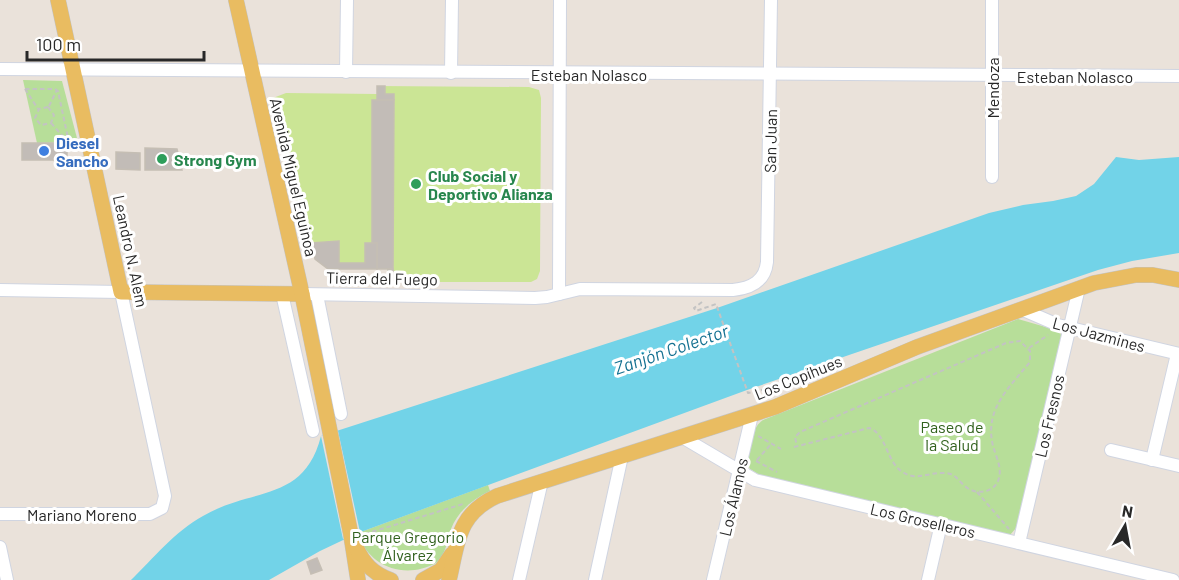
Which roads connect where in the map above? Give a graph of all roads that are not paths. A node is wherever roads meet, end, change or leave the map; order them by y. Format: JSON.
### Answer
{"nodes":[{"id":1,"x":58,"y":0,"type":"edge"},
{"id":2,"x":236,"y":0,"type":"edge"},
{"id":3,"x":346,"y":0,"type":"edge"},
{"id":4,"x":452,"y":0,"type":"edge"},
{"id":5,"x":560,"y":0,"type":"edge"},
{"id":6,"x":771,"y":0,"type":"edge"},
{"id":7,"x":992,"y":0,"type":"edge"},
{"id":8,"x":0,"y":69,"type":"edge"},
{"id":9,"x":73,"y":70,"type":"junction"},
{"id":10,"x":252,"y":70,"type":"junction"},
{"id":11,"x":346,"y":72,"type":"junction"},
{"id":12,"x":451,"y":73,"type":"junction"},
{"id":13,"x":560,"y":74,"type":"junction"},
{"id":14,"x":771,"y":75,"type":"junction"},
{"id":15,"x":992,"y":76,"type":"junction"},
{"id":16,"x":1179,"y":76,"type":"edge"},
{"id":17,"x":992,"y":177,"type":"dead end"},
{"id":18,"x":759,"y":280,"type":"joint"},
{"id":19,"x":1179,"y":280,"type":"edge"},
{"id":20,"x":1079,"y":288,"type":"junction"},
{"id":21,"x":0,"y":290,"type":"edge"},
{"id":22,"x":121,"y":292,"type":"junction"},
{"id":23,"x":282,"y":294,"type":"junction"},
{"id":24,"x":309,"y":294,"type":"junction"},
{"id":25,"x":559,"y":294,"type":"junction"},
{"id":26,"x":1021,"y":309,"type":"junction"},
{"id":27,"x":1069,"y":328,"type":"junction"},
{"id":28,"x":1178,"y":354,"type":"edge"},
{"id":29,"x":341,"y":414,"type":"dead end"},
{"id":30,"x":752,"y":415,"type":"junction"},
{"id":31,"x":313,"y":431,"type":"dead end"},
{"id":32,"x":682,"y":437,"type":"junction"},
{"id":33,"x":1111,"y":450,"type":"dead end"},
{"id":34,"x":622,"y":456,"type":"junction"},
{"id":35,"x":1152,"y":460,"type":"junction"},
{"id":36,"x":1179,"y":466,"type":"edge"},
{"id":37,"x":744,"y":470,"type":"junction"},
{"id":38,"x":542,"y":481,"type":"junction"},
{"id":39,"x":162,"y":508,"type":"joint"},
{"id":40,"x":0,"y":514,"type":"edge"},
{"id":41,"x":941,"y":524,"type":"junction"},
{"id":42,"x":351,"y":536,"type":"junction"},
{"id":43,"x":1014,"y":536,"type":"junction"},
{"id":44,"x":0,"y":547,"type":"edge"},
{"id":45,"x":454,"y":549,"type":"junction"},
{"id":46,"x":7,"y":580,"type":"edge"},
{"id":47,"x":358,"y":580,"type":"edge"},
{"id":48,"x":391,"y":580,"type":"edge"},
{"id":49,"x":423,"y":580,"type":"edge"},
{"id":50,"x":449,"y":580,"type":"edge"},
{"id":51,"x":519,"y":580,"type":"edge"},
{"id":52,"x":595,"y":580,"type":"edge"},
{"id":53,"x":713,"y":580,"type":"edge"},
{"id":54,"x":928,"y":580,"type":"edge"},
{"id":55,"x":1173,"y":580,"type":"edge"}],
"edges":[{"from":1,"to":9,"type":"main road","name":"Leandro N. Alem"},
{"from":2,"to":10,"type":"main road","name":"Avenida Miguel Eguinoa"},
{"from":3,"to":11,"type":"street"},
{"from":4,"to":12,"type":"street"},
{"from":5,"to":13,"type":"street"},
{"from":6,"to":14,"type":"street","name":"San Juan"},
{"from":7,"to":15,"type":"street","name":"Mendoza"},
{"from":8,"to":9,"type":"street","name":"Esteban Nolasco"},
{"from":9,"to":10,"type":"street","name":"Esteban Nolasco"},
{"from":9,"to":22,"type":"main road","name":"Leandro N. Alem"},
{"from":10,"to":11,"type":"street","name":"Esteban Nolasco"},
{"from":10,"to":24,"type":"main road","name":"Avenida Miguel Eguinoa"},
{"from":11,"to":12,"type":"street","name":"Esteban Nolasco"},
{"from":12,"to":13,"type":"street","name":"Esteban Nolasco"},
{"from":13,"to":14,"type":"street","name":"Esteban Nolasco"},
{"from":13,"to":25,"type":"street"},
{"from":14,"to":15,"type":"street","name":"Esteban Nolasco"},
{"from":14,"to":18,"type":"street","name":"San Juan"},
{"from":15,"to":16,"type":"street","name":"Esteban Nolasco"},
{"from":15,"to":17,"type":"street","name":"Mendoza"},
{"from":18,"to":25,"type":"street","name":"Tierra del Fuego"},
{"from":19,"to":20,"type":"main road","name":"Los Copíhues"},
{"from":20,"to":26,"type":"main road","name":"Los Copíhues"},
{"from":20,"to":27,"type":"street","name":"Los Fresnos"},
{"from":21,"to":22,"type":"street","name":"Tierra del Fuego"},
{"from":22,"to":23,"type":"main road","name":"Tierra del Fuego"},
{"from":22,"to":39,"type":"street","name":"Leandro N. Alem"},
{"from":23,"to":24,"type":"main road","name":"Tierra del Fuego"},
{"from":23,"to":31,"type":"street"},
{"from":24,"to":25,"type":"street","name":"Tierra del Fuego"},
{"from":24,"to":29,"type":"street"},
{"from":24,"to":42,"type":"main road","name":"Avenida Miguel Eguinoa"},
{"from":26,"to":27,"type":"street","name":"Los Jazmines"},
{"from":26,"to":30,"type":"main road","name":"Los Copíhues"},
{"from":27,"to":28,"type":"street","name":"Los Jazmines"},
{"from":27,"to":43,"type":"street","name":"Los Fresnos"},
{"from":28,"to":35,"type":"street"},
{"from":30,"to":32,"type":"main road","name":"Los Copíhues"},
{"from":30,"to":37,"type":"street","name":"Los Álamos"},
{"from":32,"to":34,"type":"main road","name":"Los Copíhues"},
{"from":32,"to":37,"type":"street","name":"Los Groselleros"},
{"from":33,"to":35,"type":"street"},
{"from":34,"to":38,"type":"main road","name":"Los Copíhues"},
{"from":34,"to":52,"type":"street"},
{"from":35,"to":36,"type":"street"},
{"from":37,"to":41,"type":"street","name":"Los Groselleros"},
{"from":37,"to":53,"type":"street","name":"Los Álamos"},
{"from":38,"to":45,"type":"main road","name":"Los Copíhues"},
{"from":38,"to":51,"type":"street"},
{"from":39,"to":40,"type":"street","name":"Mariano Moreno"},
{"from":41,"to":43,"type":"street","name":"Los Groselleros"},
{"from":41,"to":54,"type":"street"},
{"from":42,"to":47,"type":"main road"},
{"from":42,"to":48,"type":"main road"},
{"from":43,"to":55,"type":"street","name":"Los Groselleros"},
{"from":44,"to":46,"type":"street"},
{"from":45,"to":49,"type":"main road","name":"Los Copíhues"},
{"from":45,"to":50,"type":"main road","name":"Los Copíhues"}]}
